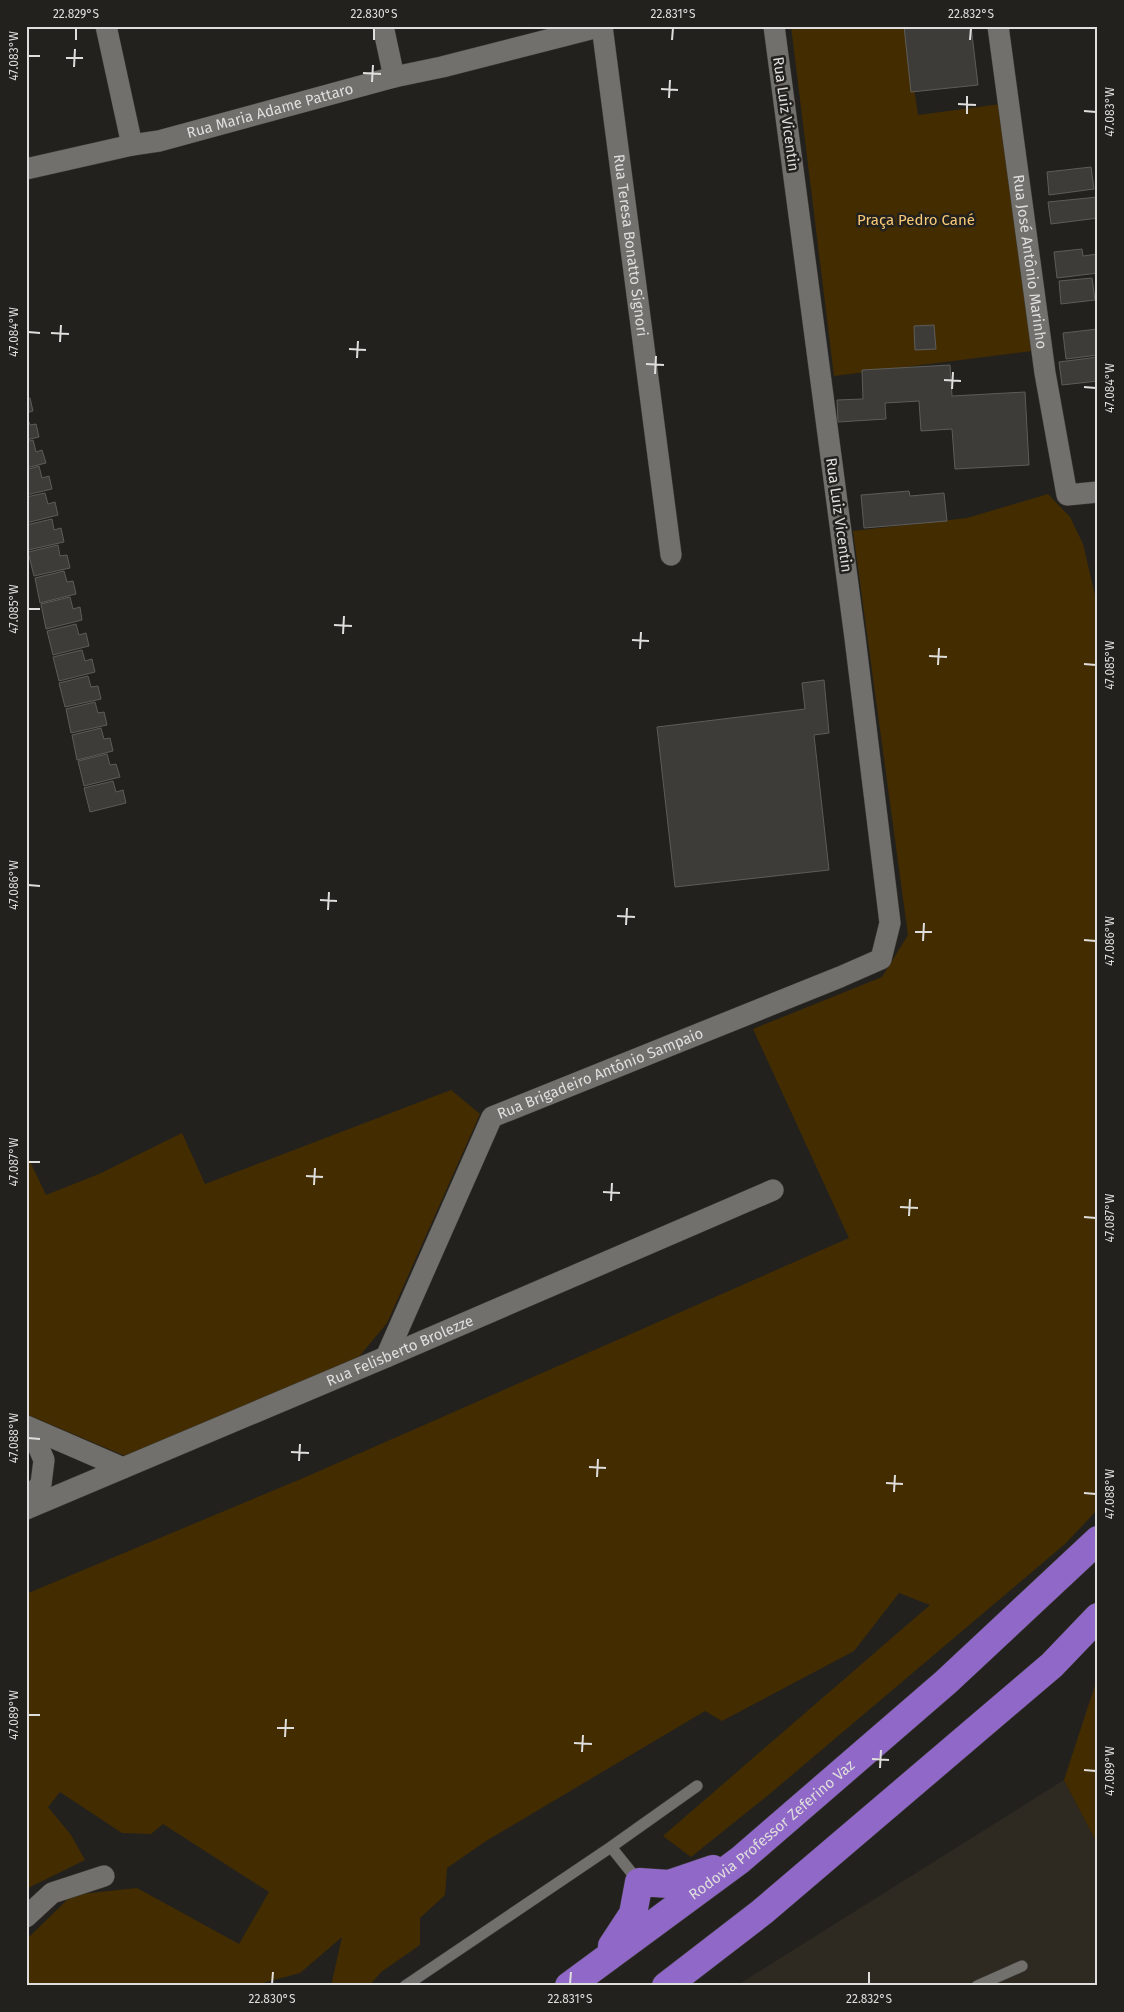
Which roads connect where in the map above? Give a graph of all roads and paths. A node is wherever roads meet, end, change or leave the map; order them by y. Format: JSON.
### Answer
{"nodes":[{"id":1,"x":106,"y":26,"type":"edge"},
{"id":2,"x":383,"y":26,"type":"edge"},
{"id":3,"x":602,"y":26,"type":"edge"},
{"id":4,"x":774,"y":26,"type":"edge"},
{"id":5,"x":998,"y":26,"type":"edge"},
{"id":6,"x":394,"y":77,"type":"junction"},
{"id":7,"x":132,"y":145,"type":"junction"},
{"id":8,"x":26,"y":169,"type":"edge"},
{"id":9,"x":1098,"y":492,"type":"edge"},
{"id":10,"x":671,"y":555,"type":"dead end"},
{"id":11,"x":840,"y":977,"type":"joint"},
{"id":12,"x":773,"y":1190,"type":"dead end"},
{"id":13,"x":386,"y":1357,"type":"junction"},
{"id":14,"x":26,"y":1426,"type":"edge"},
{"id":15,"x":26,"y":1432,"type":"edge"},
{"id":16,"x":123,"y":1468,"type":"junction"},
{"id":17,"x":26,"y":1501,"type":"edge"},
{"id":18,"x":26,"y":1509,"type":"edge"},
{"id":19,"x":1098,"y":1540,"type":"edge"},
{"id":20,"x":1098,"y":1617,"type":"edge"},
{"id":21,"x":697,"y":1786,"type":"dead end"},
{"id":22,"x":611,"y":1847,"type":"junction"},
{"id":23,"x":740,"y":1860,"type":"junction"},
{"id":24,"x":104,"y":1876,"type":"dead end"},
{"id":25,"x":640,"y":1882,"type":"junction"},
{"id":26,"x":26,"y":1918,"type":"edge"},
{"id":27,"x":598,"y":1965,"type":"junction"},
{"id":28,"x":1022,"y":1966,"type":"dead end"},
{"id":29,"x":405,"y":1986,"type":"edge"},
{"id":30,"x":569,"y":1986,"type":"edge"},
{"id":31,"x":666,"y":1986,"type":"edge"},
{"id":32,"x":977,"y":1986,"type":"edge"}],
"edges":[{"from":1,"to":7,"type":"street"},
{"from":2,"to":6,"type":"street"},
{"from":3,"to":6,"type":"street","name":"Rua Maria Adame Pattaro"},
{"from":3,"to":10,"type":"street","name":"Rua Teresa Bonatto Signori"},
{"from":4,"to":11,"type":"street","name":"Rua Luiz Vicentin"},
{"from":5,"to":9,"type":"street","name":"Rua José Antônio Marinho"},
{"from":6,"to":7,"type":"street","name":"Rua Maria Adame Pattaro"},
{"from":7,"to":8,"type":"street","name":"Rua Maria Adame Pattaro"},
{"from":11,"to":13,"type":"street","name":"Rua Brigadeiro Antônio Sampaio"},
{"from":12,"to":13,"type":"street","name":"Rua Felisberto Brolezze"},
{"from":13,"to":16,"type":"street","name":"Rua Felisberto Brolezze"},
{"from":14,"to":16,"type":"street"},
{"from":15,"to":17,"type":"street"},
{"from":16,"to":18,"type":"street","name":"Rua Felisberto Brolezze"},
{"from":19,"to":23,"type":"highway","name":"Rodovia Professor Zeferino Vaz"},
{"from":20,"to":31,"type":"highway"},
{"from":21,"to":22,"type":"lane"},
{"from":22,"to":25,"type":"lane"},
{"from":22,"to":29,"type":"lane"},
{"from":23,"to":25,"type":"highway"},
{"from":23,"to":27,"type":"highway","name":"Rodovia Professor Zeferino Vaz"},
{"from":24,"to":26,"type":"street"},
{"from":25,"to":27,"type":"highway"},
{"from":27,"to":30,"type":"highway","name":"Rodovia Professor Zeferino Vaz"},
{"from":28,"to":32,"type":"lane"}]}
